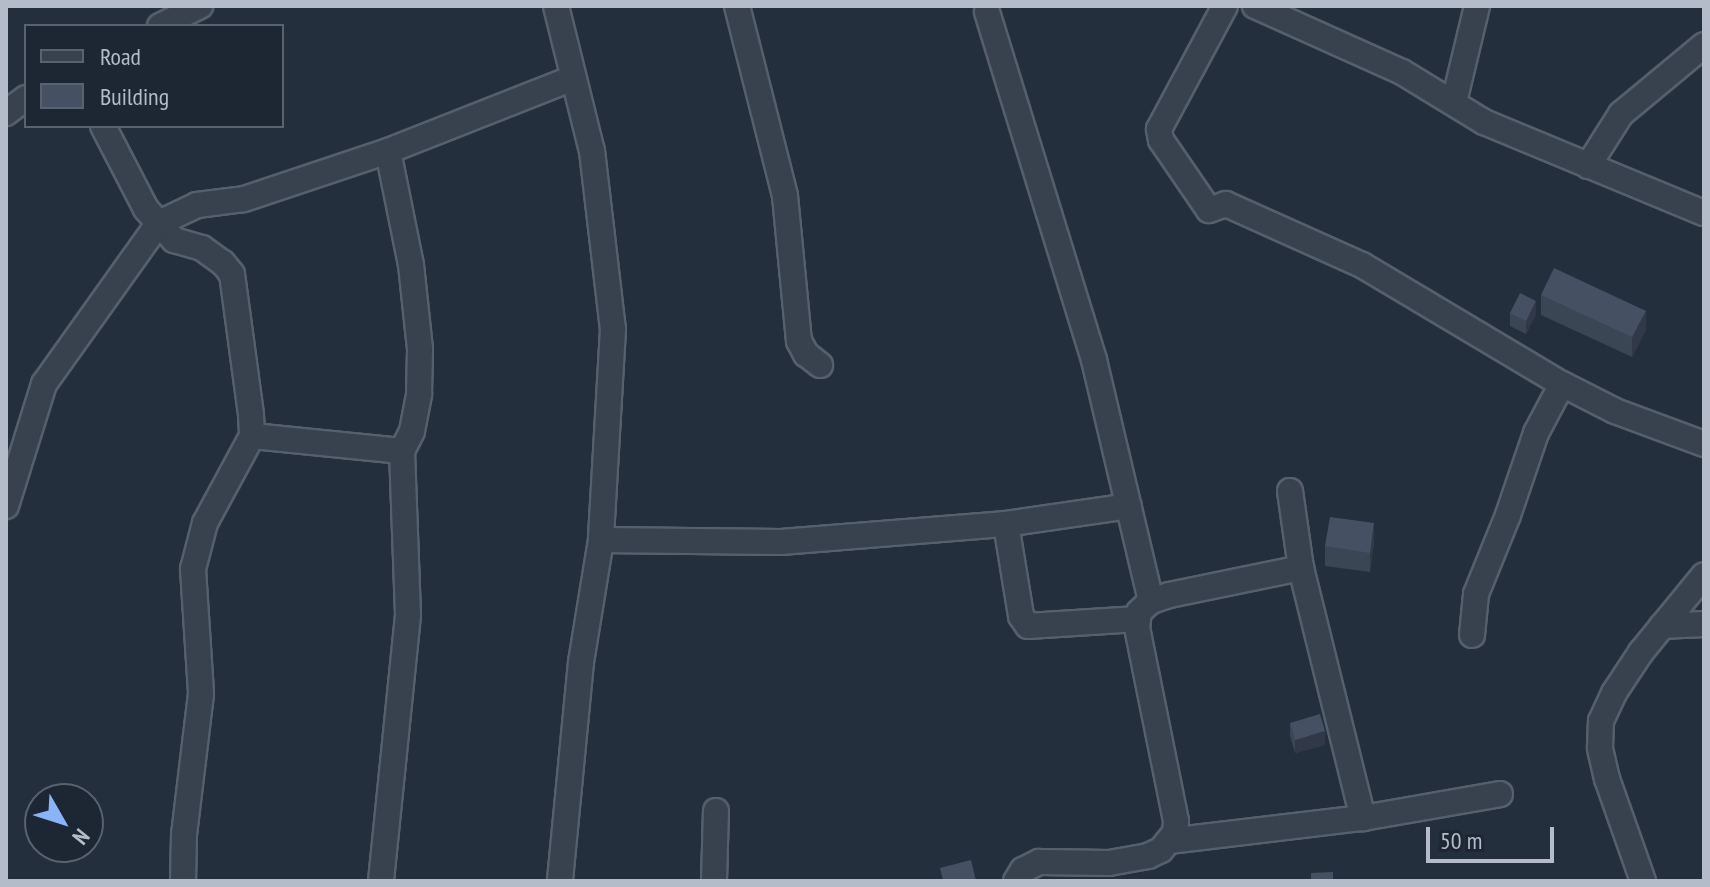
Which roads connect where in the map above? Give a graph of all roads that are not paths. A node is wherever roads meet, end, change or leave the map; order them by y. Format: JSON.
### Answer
{"nodes":[{"id":1,"x":200,"y":6,"type":"edge"},
{"id":2,"x":556,"y":6,"type":"edge"},
{"id":3,"x":737,"y":6,"type":"edge"},
{"id":4,"x":1225,"y":6,"type":"edge"},
{"id":5,"x":1255,"y":6,"type":"edge"},
{"id":6,"x":1477,"y":6,"type":"edge"},
{"id":7,"x":987,"y":12,"type":"dead end"},
{"id":8,"x":164,"y":24,"type":"edge"},
{"id":9,"x":1704,"y":45,"type":"edge"},
{"id":10,"x":573,"y":78,"type":"junction"},
{"id":11,"x":24,"y":100,"type":"edge"},
{"id":12,"x":1454,"y":102,"type":"junction"},
{"id":13,"x":6,"y":113,"type":"edge"},
{"id":14,"x":104,"y":128,"type":"edge"},
{"id":15,"x":388,"y":151,"type":"junction"},
{"id":16,"x":1588,"y":166,"type":"junction"},
{"id":17,"x":1704,"y":213,"type":"edge"},
{"id":18,"x":159,"y":223,"type":"junction"},
{"id":19,"x":820,"y":365,"type":"dead end"},
{"id":20,"x":1562,"y":384,"type":"junction"},
{"id":21,"x":252,"y":436,"type":"junction"},
{"id":22,"x":1704,"y":444,"type":"edge"},
{"id":23,"x":402,"y":451,"type":"junction"},
{"id":24,"x":1290,"y":491,"type":"dead end"},
{"id":25,"x":6,"y":506,"type":"edge"},
{"id":26,"x":1129,"y":506,"type":"junction"},
{"id":27,"x":1006,"y":524,"type":"junction"},
{"id":28,"x":601,"y":540,"type":"junction"},
{"id":29,"x":1301,"y":568,"type":"junction"},
{"id":30,"x":1704,"y":575,"type":"edge"},
{"id":31,"x":1144,"y":610,"type":"junction"},
{"id":32,"x":1704,"y":624,"type":"edge"},
{"id":33,"x":1662,"y":626,"type":"junction"},
{"id":34,"x":1472,"y":635,"type":"dead end"},
{"id":35,"x":1500,"y":794,"type":"dead end"},
{"id":36,"x":716,"y":811,"type":"dead end"},
{"id":37,"x":1363,"y":818,"type":"junction"},
{"id":38,"x":1169,"y":841,"type":"junction"},
{"id":39,"x":183,"y":881,"type":"edge"},
{"id":40,"x":381,"y":881,"type":"edge"},
{"id":41,"x":560,"y":881,"type":"edge"},
{"id":42,"x":714,"y":881,"type":"edge"},
{"id":43,"x":1016,"y":881,"type":"edge"},
{"id":44,"x":1643,"y":881,"type":"edge"}],
"edges":[{"from":1,"to":8,"type":"street"},
{"from":2,"to":10,"type":"street"},
{"from":3,"to":19,"type":"street"},
{"from":4,"to":20,"type":"street"},
{"from":5,"to":12,"type":"street"},
{"from":6,"to":12,"type":"street"},
{"from":7,"to":26,"type":"street"},
{"from":9,"to":16,"type":"street"},
{"from":10,"to":15,"type":"street"},
{"from":10,"to":28,"type":"street"},
{"from":11,"to":13,"type":"street"},
{"from":12,"to":16,"type":"street"},
{"from":14,"to":18,"type":"street"},
{"from":15,"to":18,"type":"street"},
{"from":15,"to":23,"type":"street"},
{"from":16,"to":17,"type":"street"},
{"from":18,"to":21,"type":"street"},
{"from":18,"to":25,"type":"street"},
{"from":20,"to":22,"type":"street"},
{"from":20,"to":34,"type":"street"},
{"from":21,"to":23,"type":"street"},
{"from":21,"to":39,"type":"street"},
{"from":23,"to":40,"type":"street"},
{"from":24,"to":29,"type":"street"},
{"from":26,"to":27,"type":"street"},
{"from":26,"to":31,"type":"street"},
{"from":27,"to":28,"type":"street"},
{"from":27,"to":31,"type":"street"},
{"from":28,"to":41,"type":"street"},
{"from":29,"to":31,"type":"street"},
{"from":29,"to":37,"type":"street"},
{"from":30,"to":33,"type":"street"},
{"from":31,"to":38,"type":"street"},
{"from":32,"to":33,"type":"street"},
{"from":33,"to":44,"type":"street"},
{"from":35,"to":37,"type":"street"},
{"from":36,"to":42,"type":"street"},
{"from":37,"to":38,"type":"street"},
{"from":38,"to":43,"type":"street"}]}
